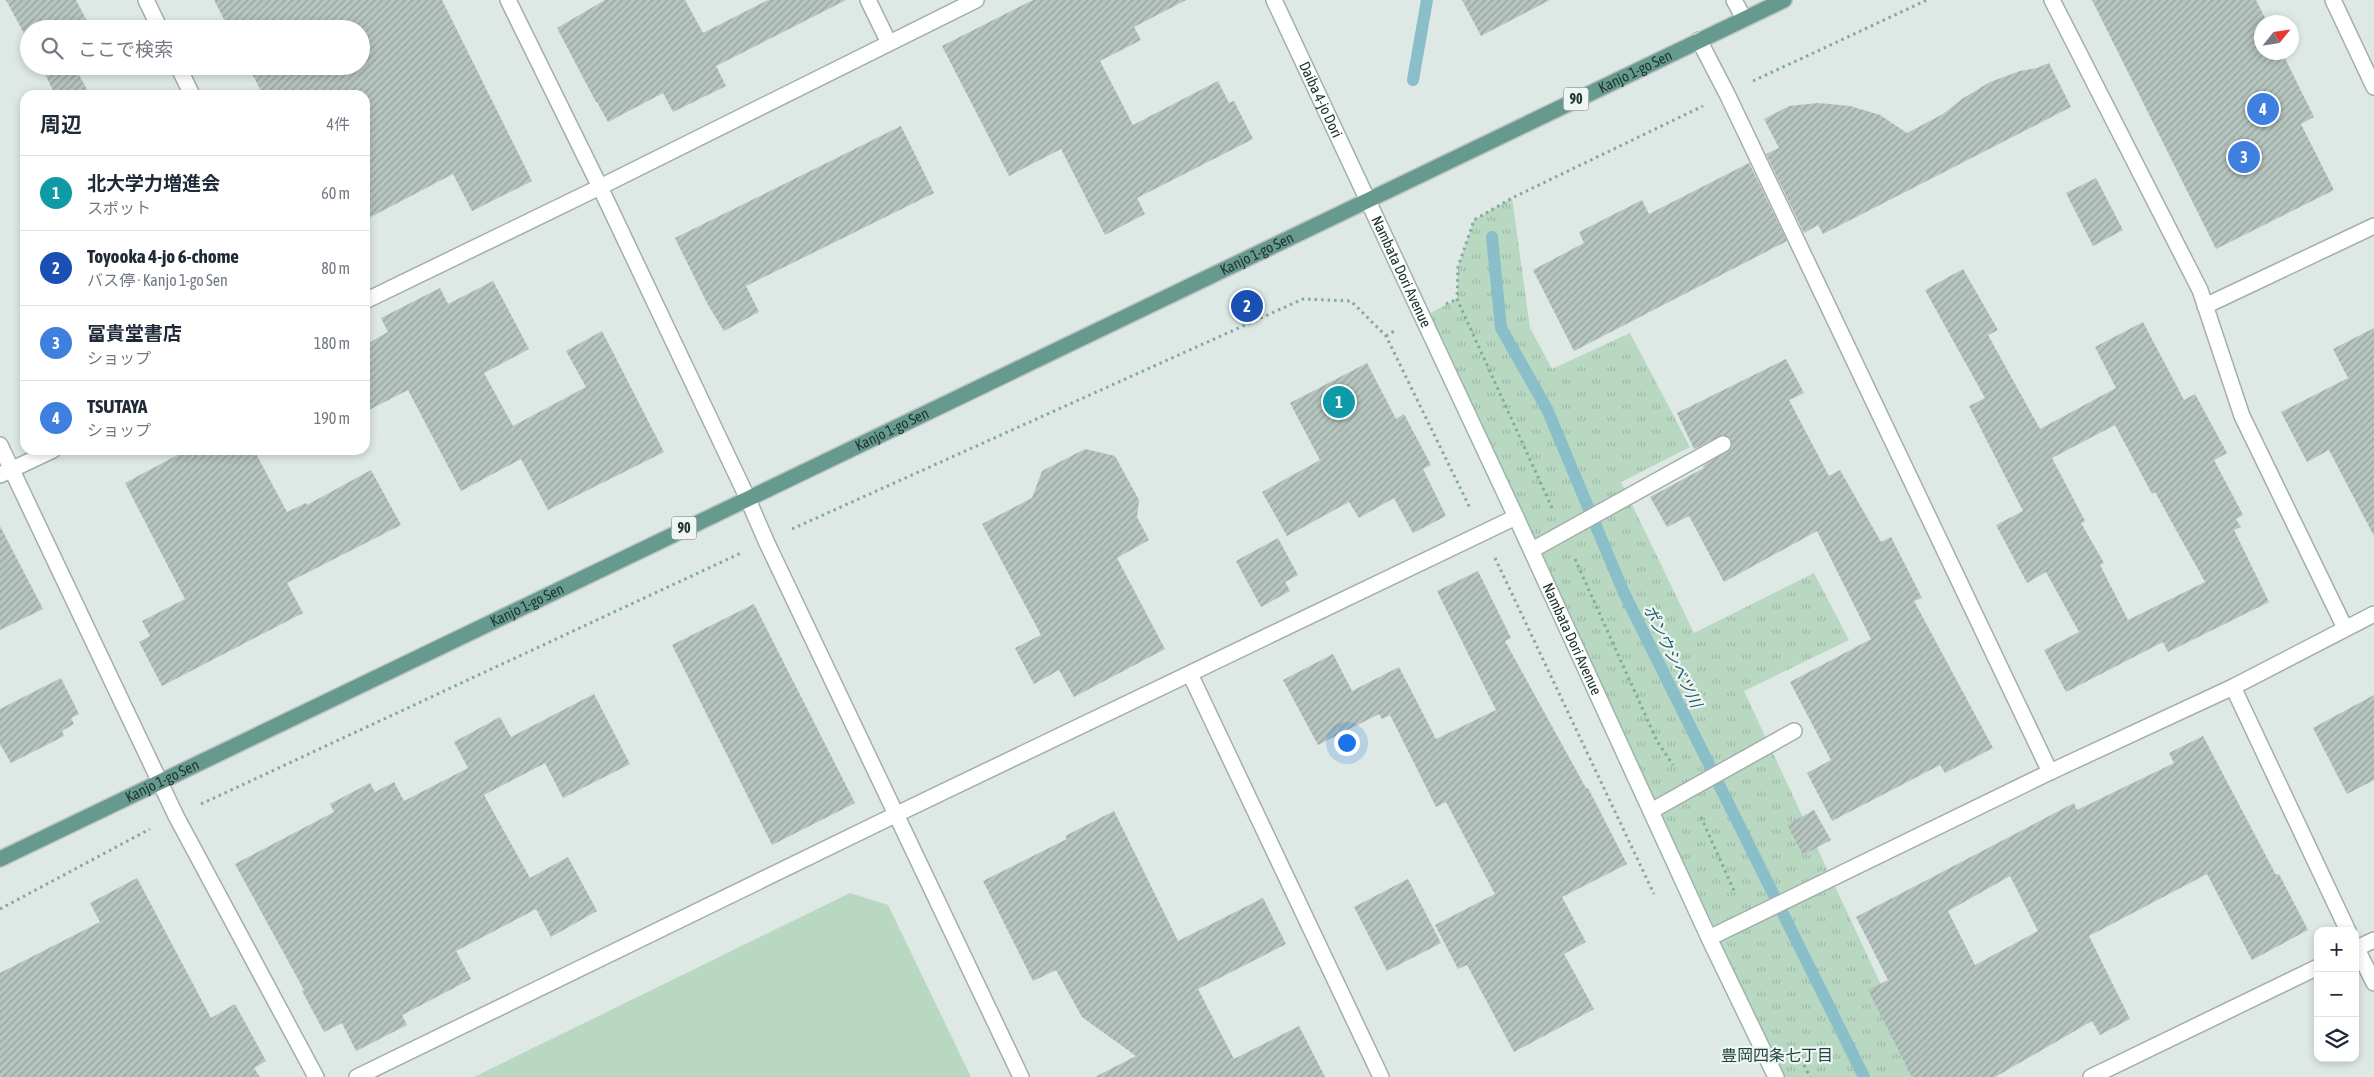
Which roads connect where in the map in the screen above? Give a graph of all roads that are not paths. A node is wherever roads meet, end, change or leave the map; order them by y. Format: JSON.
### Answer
{"nodes":[{"id":1,"x":146,"y":0,"type":"edge"},
{"id":2,"x":508,"y":0,"type":"edge"},
{"id":3,"x":868,"y":0,"type":"edge"},
{"id":4,"x":976,"y":0,"type":"edge"},
{"id":5,"x":1274,"y":0,"type":"edge"},
{"id":6,"x":1734,"y":0,"type":"edge"},
{"id":7,"x":1784,"y":0,"type":"edge"},
{"id":8,"x":2052,"y":0,"type":"edge"},
{"id":9,"x":2333,"y":0,"type":"edge"},
{"id":10,"x":1744,"y":19,"type":"junction"},
{"id":11,"x":156,"y":20,"type":"edge"},
{"id":12,"x":1699,"y":40,"type":"junction"},
{"id":13,"x":889,"y":43,"type":"junction"},
{"id":14,"x":182,"y":75,"type":"edge"},
{"id":15,"x":2374,"y":87,"type":"edge"},
{"id":16,"x":190,"y":90,"type":"edge"},
{"id":17,"x":600,"y":187,"type":"junction"},
{"id":18,"x":1368,"y":200,"type":"junction"},
{"id":19,"x":2374,"y":226,"type":"edge"},
{"id":20,"x":370,"y":298,"type":"edge"},
{"id":21,"x":2205,"y":306,"type":"junction"},
{"id":22,"x":1723,"y":444,"type":"dead end"},
{"id":23,"x":0,"y":445,"type":"edge"},
{"id":24,"x":42,"y":455,"type":"edge"},
{"id":25,"x":5,"y":472,"type":"edge"},
{"id":26,"x":747,"y":497,"type":"junction"},
{"id":27,"x":1516,"y":517,"type":"junction"},
{"id":28,"x":1532,"y":550,"type":"junction"},
{"id":29,"x":2374,"y":614,"type":"edge"},
{"id":30,"x":2345,"y":628,"type":"junction"},
{"id":31,"x":1190,"y":674,"type":"junction"},
{"id":32,"x":2233,"y":687,"type":"junction"},
{"id":33,"x":1794,"y":731,"type":"dead end"},
{"id":34,"x":2050,"y":772,"type":"junction"},
{"id":35,"x":160,"y":782,"type":"junction"},
{"id":36,"x":1651,"y":811,"type":"junction"},
{"id":37,"x":895,"y":815,"type":"junction"},
{"id":38,"x":0,"y":859,"type":"edge"},
{"id":39,"x":2346,"y":927,"type":"edge"},
{"id":40,"x":1709,"y":938,"type":"junction"},
{"id":41,"x":2374,"y":940,"type":"edge"},
{"id":42,"x":2359,"y":947,"type":"edge"},
{"id":43,"x":2359,"y":954,"type":"edge"},
{"id":44,"x":2314,"y":969,"type":"edge"},
{"id":45,"x":2374,"y":983,"type":"edge"},
{"id":46,"x":316,"y":1077,"type":"edge"},
{"id":47,"x":357,"y":1077,"type":"edge"},
{"id":48,"x":1021,"y":1077,"type":"edge"},
{"id":49,"x":1381,"y":1077,"type":"edge"},
{"id":50,"x":1776,"y":1077,"type":"edge"},
{"id":51,"x":2091,"y":1077,"type":"edge"}],
"edges":[{"from":1,"to":11,"type":"street"},
{"from":2,"to":17,"type":"street"},
{"from":3,"to":13,"type":"street"},
{"from":4,"to":13,"type":"street"},
{"from":5,"to":18,"type":"street","name":"Daiba 4-jo Dori"},
{"from":6,"to":10,"type":"street"},
{"from":7,"to":10,"type":"main road","name":"Kanjo 1-go Sen","number":"90"},
{"from":8,"to":21,"type":"street"},
{"from":9,"to":15,"type":"street"},
{"from":10,"to":12,"type":"main road","name":"Kanjo 1-go Sen","number":"90"},
{"from":12,"to":18,"type":"main road","name":"Kanjo 1-go Sen","number":"90"},
{"from":12,"to":34,"type":"street"},
{"from":13,"to":17,"type":"street"},
{"from":14,"to":16,"type":"street"},
{"from":17,"to":20,"type":"street"},
{"from":17,"to":26,"type":"street"},
{"from":18,"to":26,"type":"main road","name":"Kanjo 1-go Sen","number":"90"},
{"from":18,"to":27,"type":"street","name":"Nambata Dori Avenue"},
{"from":19,"to":21,"type":"street"},
{"from":21,"to":30,"type":"street"},
{"from":22,"to":28,"type":"street"},
{"from":23,"to":25,"type":"street"},
{"from":24,"to":25,"type":"street"},
{"from":25,"to":35,"type":"street"},
{"from":26,"to":35,"type":"main road","name":"Kanjo 1-go Sen","number":"90"},
{"from":26,"to":37,"type":"street"},
{"from":27,"to":28,"type":"street","name":"Nambata Dori Avenue"},
{"from":27,"to":31,"type":"street"},
{"from":28,"to":36,"type":"street","name":"Nambata Dori Avenue"},
{"from":29,"to":30,"type":"street"},
{"from":30,"to":32,"type":"street"},
{"from":31,"to":37,"type":"street"},
{"from":31,"to":49,"type":"street"},
{"from":32,"to":34,"type":"street"},
{"from":32,"to":39,"type":"street"},
{"from":33,"to":36,"type":"street"},
{"from":34,"to":40,"type":"street"},
{"from":35,"to":38,"type":"main road","name":"Kanjo 1-go Sen","number":"90"},
{"from":35,"to":46,"type":"street"},
{"from":36,"to":40,"type":"street","name":"Nambata Dori Avenue"},
{"from":37,"to":47,"type":"street"},
{"from":37,"to":48,"type":"street"},
{"from":40,"to":50,"type":"street","name":"Nambata Dori Avenue"},
{"from":41,"to":42,"type":"street"},
{"from":43,"to":45,"type":"street"},
{"from":44,"to":51,"type":"street"}]}
